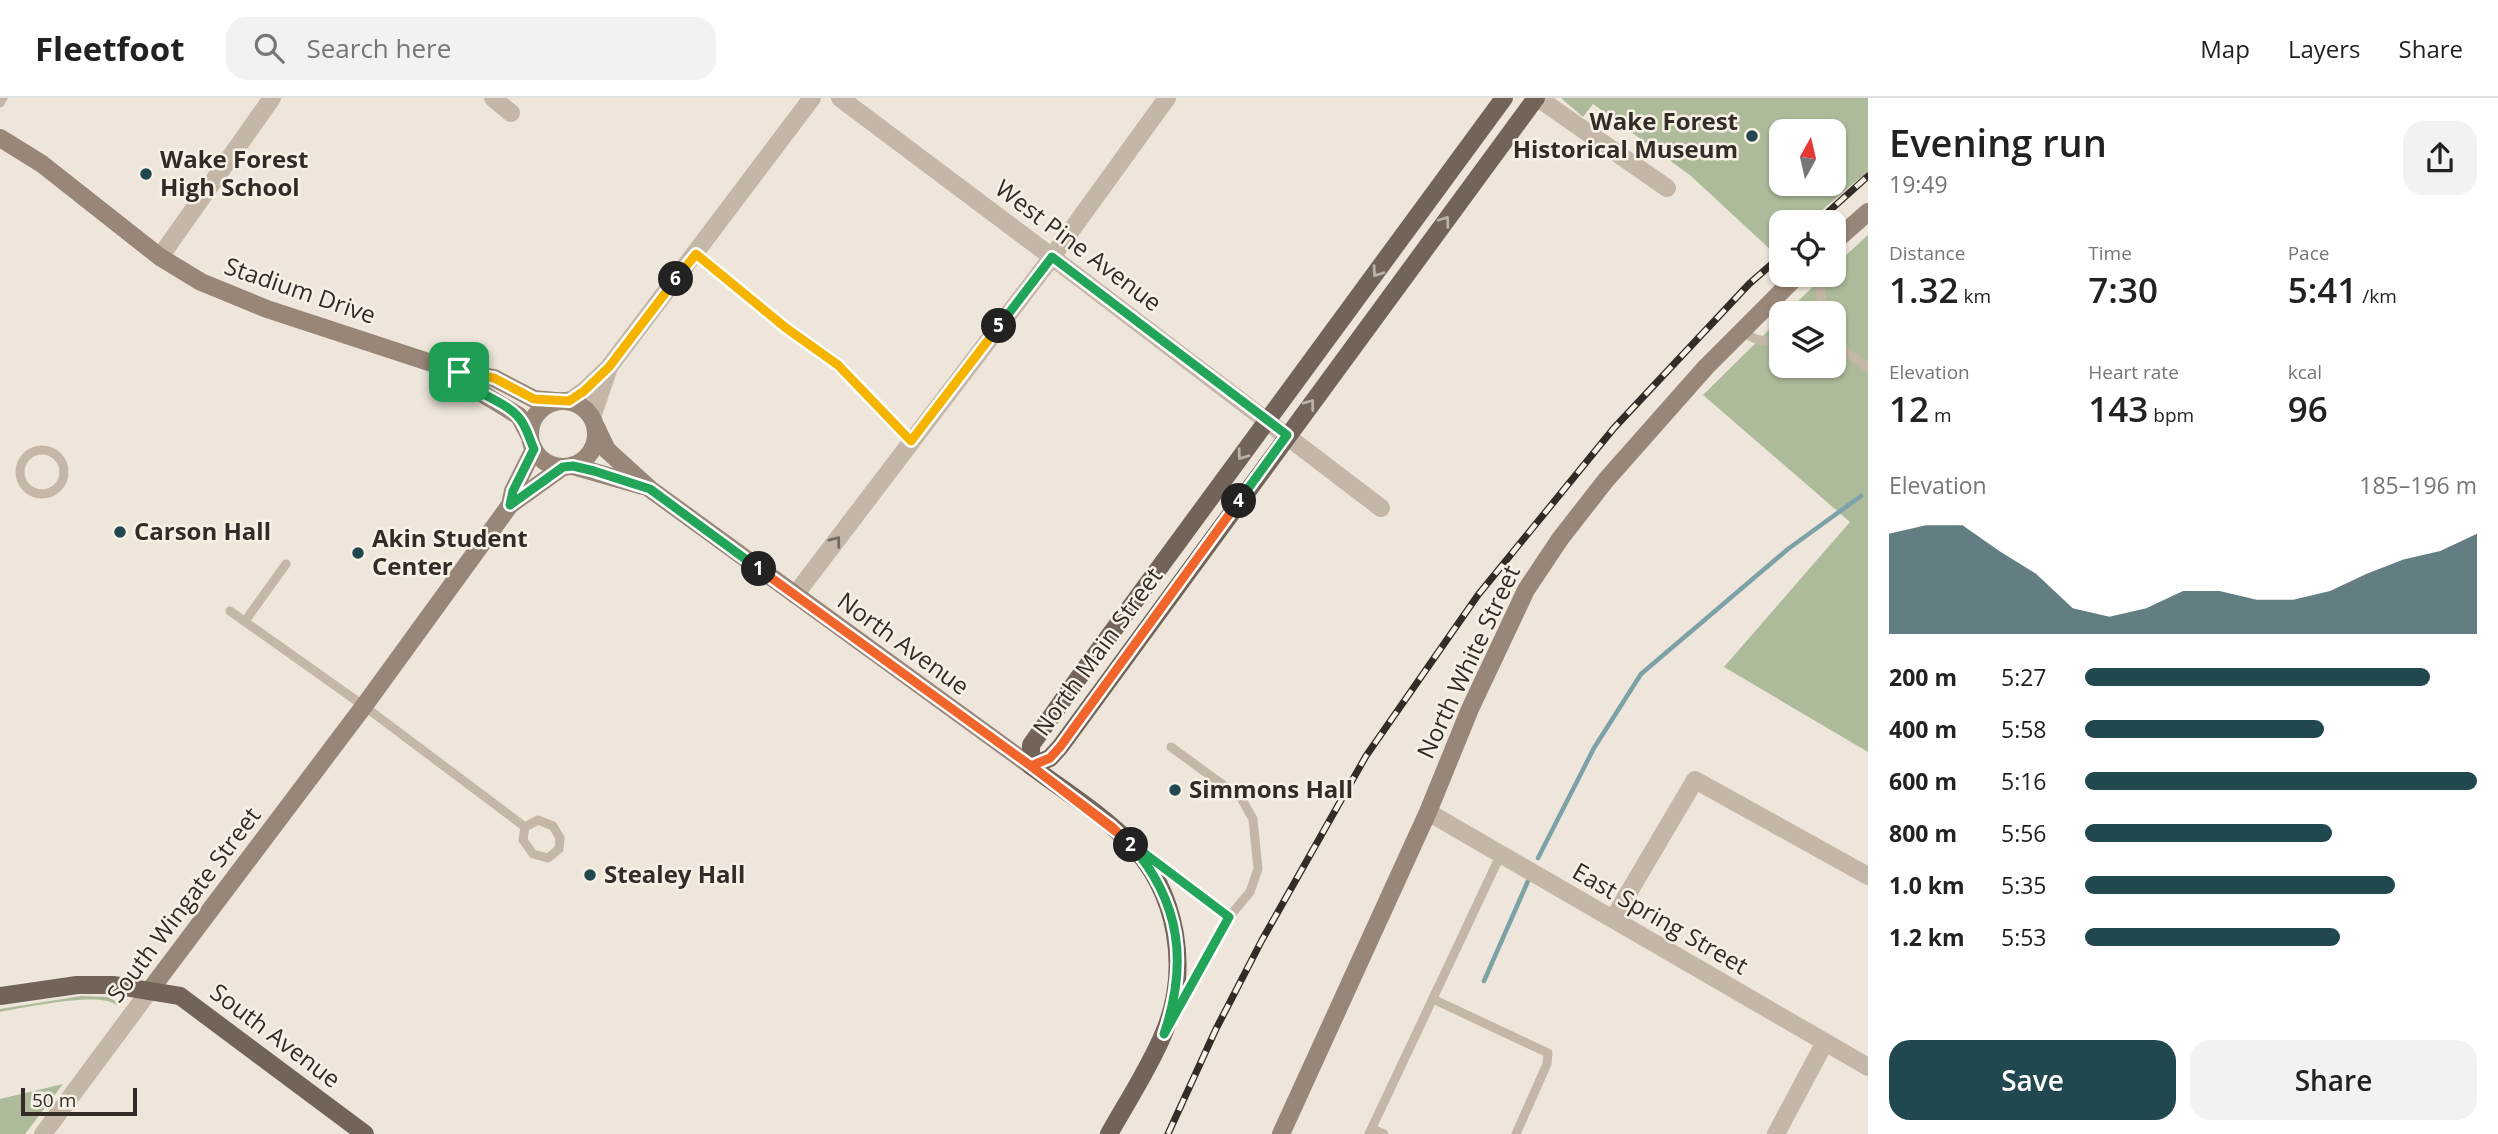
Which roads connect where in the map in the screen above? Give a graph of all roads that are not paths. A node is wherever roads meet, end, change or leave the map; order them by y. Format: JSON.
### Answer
{"nodes":[{"id":1,"x":3,"y":98,"type":"edge"},
{"id":2,"x":272,"y":98,"type":"edge"},
{"id":3,"x":493,"y":98,"type":"edge"},
{"id":4,"x":812,"y":98,"type":"edge"},
{"id":5,"x":840,"y":98,"type":"edge"},
{"id":6,"x":1167,"y":98,"type":"edge"},
{"id":7,"x":1504,"y":98,"type":"edge"},
{"id":8,"x":1537,"y":98,"type":"edge"},
{"id":9,"x":0,"y":103,"type":"edge"},
{"id":10,"x":511,"y":113,"type":"dead end"},
{"id":11,"x":0,"y":138,"type":"edge"},
{"id":12,"x":1667,"y":188,"type":"dead end"},
{"id":13,"x":1868,"y":212,"type":"edge"},
{"id":14,"x":1846,"y":231,"type":"edge"},
{"id":15,"x":696,"y":254,"type":"junction"},
{"id":16,"x":160,"y":257,"type":"junction"},
{"id":17,"x":1052,"y":257,"type":"junction"},
{"id":18,"x":1786,"y":287,"type":"edge"},
{"id":19,"x":1741,"y":330,"type":"junction"},
{"id":20,"x":1769,"y":341,"type":"edge"},
{"id":21,"x":1846,"y":351,"type":"edge"},
{"id":22,"x":609,"y":367,"type":"junction"},
{"id":23,"x":1868,"y":368,"type":"edge"},
{"id":24,"x":459,"y":372,"type":"junction"},
{"id":25,"x":562,"y":401,"type":"junction"},
{"id":26,"x":1267,"y":421,"type":"junction"},
{"id":27,"x":594,"y":422,"type":"junction"},
{"id":28,"x":1287,"y":435,"type":"junction"},
{"id":29,"x":911,"y":441,"type":"junction"},
{"id":30,"x":532,"y":442,"type":"junction"},
{"id":31,"x":55,"y":454,"type":"joint"},
{"id":32,"x":568,"y":467,"type":"junction"},
{"id":33,"x":650,"y":489,"type":"junction"},
{"id":34,"x":510,"y":505,"type":"junction"},
{"id":35,"x":1381,"y":508,"type":"dead end"},
{"id":36,"x":286,"y":564,"type":"dead end"},
{"id":37,"x":794,"y":595,"type":"junction"},
{"id":38,"x":230,"y":611,"type":"dead end"},
{"id":39,"x":245,"y":621,"type":"junction"},
{"id":40,"x":364,"y":706,"type":"junction"},
{"id":41,"x":1171,"y":747,"type":"dead end"},
{"id":42,"x":1031,"y":766,"type":"junction"},
{"id":43,"x":1428,"y":812,"type":"junction"},
{"id":44,"x":525,"y":827,"type":"junction"},
{"id":45,"x":1127,"y":840,"type":"junction"},
{"id":46,"x":1501,"y":854,"type":"junction"},
{"id":47,"x":1868,"y":876,"type":"edge"},
{"id":48,"x":1229,"y":917,"type":"junction"},
{"id":49,"x":1613,"y":919,"type":"junction"},
{"id":50,"x":150,"y":990,"type":"junction"},
{"id":51,"x":0,"y":996,"type":"edge"},
{"id":52,"x":1433,"y":999,"type":"junction"},
{"id":53,"x":1164,"y":1034,"type":"junction"},
{"id":54,"x":1825,"y":1042,"type":"junction"},
{"id":55,"x":1868,"y":1067,"type":"edge"},
{"id":56,"x":1371,"y":1131,"type":"edge"},
{"id":57,"x":43,"y":1134,"type":"edge"},
{"id":58,"x":365,"y":1134,"type":"edge"},
{"id":59,"x":1109,"y":1134,"type":"edge"},
{"id":60,"x":1281,"y":1134,"type":"edge"},
{"id":61,"x":1384,"y":1134,"type":"edge"},
{"id":62,"x":1516,"y":1134,"type":"edge"},
{"id":63,"x":1776,"y":1134,"type":"edge"}],
"edges":[{"from":1,"to":9,"type":"lane"},
{"from":2,"to":16,"type":"street"},
{"from":3,"to":10,"type":"street"},
{"from":4,"to":15,"type":"street"},
{"from":5,"to":17,"type":"street","name":"West Pine Avenue"},
{"from":6,"to":17,"type":"street"},
{"from":7,"to":26,"type":"main road","name":"North Main Street","one_way":true},
{"from":8,"to":12,"type":"street"},
{"from":28,"to":8,"type":"main road","name":"North Main Street","one_way":true},
{"from":11,"to":16,"type":"street","name":"Stadium Drive"},
{"from":13,"to":14,"type":"street"},
{"from":15,"to":22,"type":"street"},
{"from":15,"to":29,"type":"lane"},
{"from":16,"to":24,"type":"street","name":"Stadium Drive"},
{"from":17,"to":26,"type":"street","name":"West Pine Avenue"},
{"from":17,"to":29,"type":"street"},
{"from":18,"to":19,"type":"street","name":"North White Street"},
{"from":19,"to":20,"type":"lane"},
{"from":19,"to":43,"type":"street","name":"North White Street"},
{"from":21,"to":23,"type":"lane"},
{"from":22,"to":25,"type":"street"},
{"from":22,"to":27,"type":"street"},
{"from":24,"to":25,"type":"street","name":"Stadium Drive"},
{"from":24,"to":30,"type":"street","name":"Stadium Drive"},
{"from":25,"to":27,"type":"street"},
{"from":25,"to":30,"type":"street"},
{"from":26,"to":28,"type":"street","name":"West Pine Avenue"},
{"from":26,"to":42,"type":"main road","name":"North Main Street","one_way":true},
{"from":27,"to":32,"type":"street"},
{"from":27,"to":33,"type":"street","name":"North Avenue"},
{"from":28,"to":35,"type":"street","name":"West Pine Avenue"},
{"from":28,"to":42,"type":"main road","name":"North Main Street"},
{"from":37,"to":29,"type":"street","one_way":true},
{"from":30,"to":32,"type":"street"},
{"from":30,"to":34,"type":"street"},
{"from":31,"to":31,"type":"lane"},
{"from":32,"to":33,"type":"street","name":"North Avenue"},
{"from":32,"to":34,"type":"street"},
{"from":33,"to":37,"type":"street","name":"North Avenue"},
{"from":34,"to":40,"type":"street","name":"South Wingate Street"},
{"from":36,"to":39,"type":"lane"},
{"from":37,"to":42,"type":"street","name":"North Avenue"},
{"from":38,"to":39,"type":"lane"},
{"from":39,"to":40,"type":"lane"},
{"from":40,"to":44,"type":"lane"},
{"from":40,"to":50,"type":"street","name":"South Wingate Street"},
{"from":41,"to":48,"type":"lane"},
{"from":42,"to":45,"type":"main road","name":"North Avenue"},
{"from":43,"to":46,"type":"street","name":"East Spring Street"},
{"from":43,"to":60,"type":"street","name":"North White Street"},
{"from":44,"to":44,"type":"lane"},
{"from":45,"to":48,"type":"lane"},
{"from":45,"to":53,"type":"main road","name":"North Avenue"},
{"from":46,"to":49,"type":"street","name":"East Spring Street"},
{"from":46,"to":52,"type":"lane"},
{"from":47,"to":49,"type":"street"},
{"from":48,"to":53,"type":"lane"},
{"from":49,"to":54,"type":"street","name":"East Spring Street"},
{"from":50,"to":51,"type":"main road","name":"South Avenue"},
{"from":50,"to":57,"type":"street","name":"South Wingate Street"},
{"from":50,"to":58,"type":"main road","name":"South Avenue"},
{"from":52,"to":56,"type":"lane"},
{"from":52,"to":62,"type":"lane"},
{"from":53,"to":59,"type":"main road","name":"North Avenue"},
{"from":54,"to":55,"type":"street","name":"East Spring Street"},
{"from":54,"to":63,"type":"street"},
{"from":56,"to":61,"type":"lane"}]}
